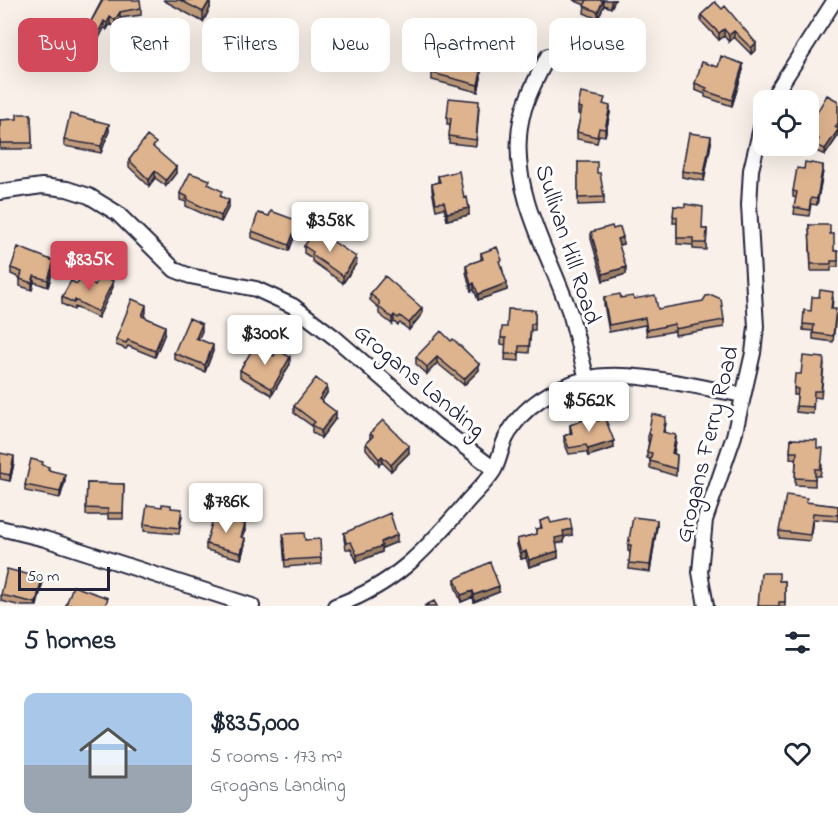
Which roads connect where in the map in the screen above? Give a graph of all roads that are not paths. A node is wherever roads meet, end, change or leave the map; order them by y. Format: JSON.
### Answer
{"nodes":[{"id":1,"x":835,"y":0,"type":"edge"},
{"id":2,"x":548,"y":56,"type":"dead end"},
{"id":3,"x":777,"y":90,"type":"edge"},
{"id":4,"x":754,"y":156,"type":"edge"},
{"id":5,"x":0,"y":192,"type":"edge"},
{"id":6,"x":587,"y":379,"type":"junction"},
{"id":7,"x":743,"y":394,"type":"junction"},
{"id":8,"x":494,"y":469,"type":"junction"},
{"id":9,"x":0,"y":528,"type":"edge"},
{"id":10,"x":252,"y":606,"type":"edge"},
{"id":11,"x":335,"y":606,"type":"edge"},
{"id":12,"x":706,"y":606,"type":"edge"}],
"edges":[{"from":1,"to":3,"type":"street"},
{"from":2,"to":6,"type":"street","name":"Sullivan Hill Road"},
{"from":4,"to":7,"type":"street","name":"Grogans Ferry Road"},
{"from":5,"to":8,"type":"street","name":"Grogans Landing"},
{"from":6,"to":7,"type":"street"},
{"from":6,"to":8,"type":"street"},
{"from":7,"to":12,"type":"street","name":"Grogans Ferry Road"},
{"from":8,"to":11,"type":"street"},
{"from":9,"to":10,"type":"street"}]}
